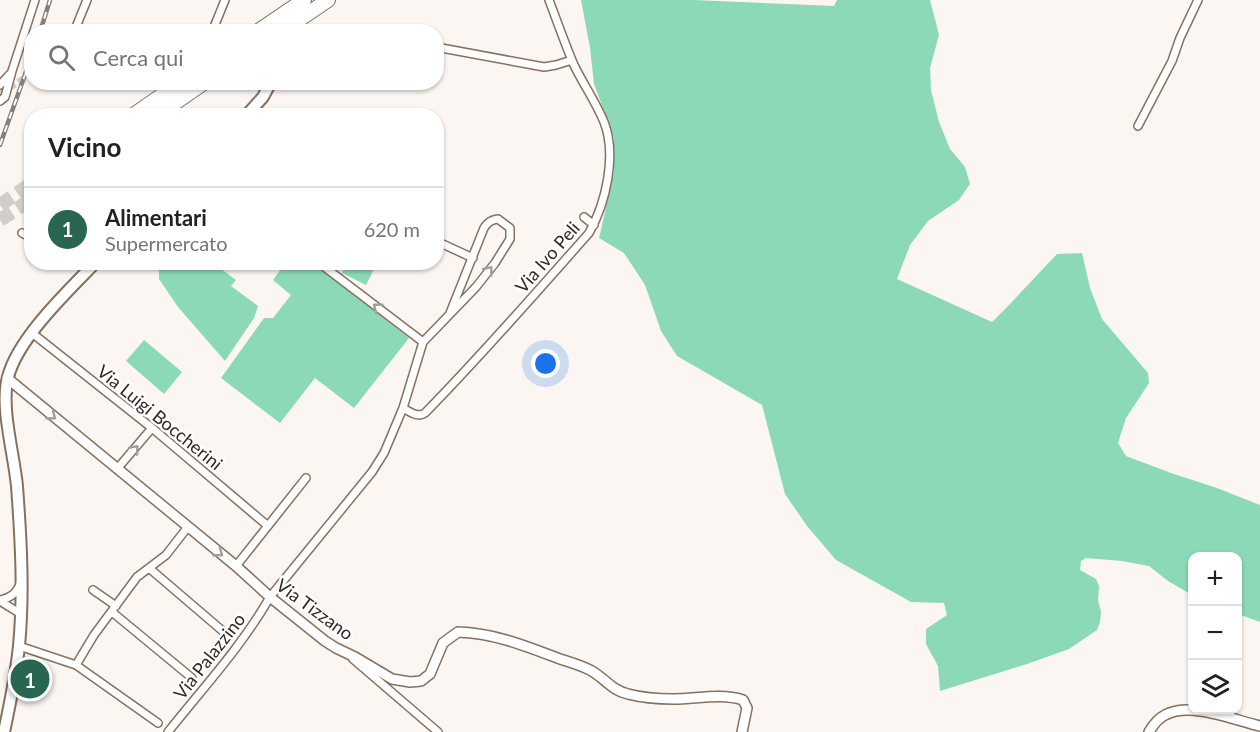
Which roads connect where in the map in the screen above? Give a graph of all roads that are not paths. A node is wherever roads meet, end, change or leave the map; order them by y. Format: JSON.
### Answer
{"nodes":[{"id":1,"x":35,"y":0,"type":"edge"},
{"id":2,"x":87,"y":0,"type":"edge"},
{"id":3,"x":225,"y":0,"type":"edge"},
{"id":4,"x":304,"y":0,"type":"edge"},
{"id":5,"x":328,"y":0,"type":"edge"},
{"id":6,"x":549,"y":0,"type":"edge"},
{"id":7,"x":1198,"y":0,"type":"edge"},
{"id":8,"x":27,"y":24,"type":"edge"},
{"id":9,"x":77,"y":24,"type":"edge"},
{"id":10,"x":215,"y":24,"type":"edge"},
{"id":11,"x":269,"y":24,"type":"edge"},
{"id":12,"x":293,"y":24,"type":"edge"},
{"id":13,"x":24,"y":34,"type":"edge"},
{"id":14,"x":444,"y":48,"type":"edge"},
{"id":15,"x":572,"y":60,"type":"junction"},
{"id":16,"x":12,"y":71,"type":"junction"},
{"id":17,"x":0,"y":85,"type":"edge"},
{"id":18,"x":169,"y":90,"type":"edge"},
{"id":19,"x":193,"y":90,"type":"edge"},
{"id":20,"x":266,"y":90,"type":"edge"},
{"id":21,"x":0,"y":101,"type":"edge"},
{"id":22,"x":144,"y":108,"type":"edge"},
{"id":23,"x":168,"y":108,"type":"edge"},
{"id":24,"x":253,"y":108,"type":"edge"},
{"id":25,"x":1138,"y":126,"type":"dead end"},
{"id":26,"x":584,"y":217,"type":"dead end"},
{"id":27,"x":594,"y":225,"type":"junction"},
{"id":28,"x":444,"y":245,"type":"edge"},
{"id":29,"x":473,"y":258,"type":"junction"},
{"id":30,"x":89,"y":270,"type":"edge"},
{"id":31,"x":328,"y":270,"type":"edge"},
{"id":32,"x":450,"y":313,"type":"junction"},
{"id":33,"x":32,"y":333,"type":"junction"},
{"id":34,"x":423,"y":342,"type":"junction"},
{"id":35,"x":7,"y":378,"type":"junction"},
{"id":36,"x":3,"y":402,"type":"edge"},
{"id":37,"x":403,"y":408,"type":"junction"},
{"id":38,"x":152,"y":429,"type":"junction"},
{"id":39,"x":117,"y":469,"type":"junction"},
{"id":40,"x":306,"y":478,"type":"dead end"},
{"id":41,"x":268,"y":526,"type":"junction"},
{"id":42,"x":187,"y":528,"type":"junction"},
{"id":43,"x":236,"y":566,"type":"junction"},
{"id":44,"x":149,"y":568,"type":"junction"},
{"id":45,"x":22,"y":579,"type":"junction"},
{"id":46,"x":93,"y":590,"type":"dead end"},
{"id":47,"x":270,"y":597,"type":"junction"},
{"id":48,"x":1,"y":600,"type":"edge"},
{"id":49,"x":21,"y":608,"type":"junction"},
{"id":50,"x":114,"y":609,"type":"junction"},
{"id":51,"x":225,"y":633,"type":"dead end"},
{"id":52,"x":19,"y":646,"type":"junction"},
{"id":53,"x":344,"y":652,"type":"junction"},
{"id":54,"x":76,"y":664,"type":"junction"},
{"id":55,"x":192,"y":678,"type":"dead end"},
{"id":56,"x":158,"y":723,"type":"dead end"},
{"id":57,"x":1260,"y":726,"type":"edge"},
{"id":58,"x":4,"y":732,"type":"edge"},
{"id":59,"x":168,"y":732,"type":"edge"},
{"id":60,"x":438,"y":732,"type":"edge"},
{"id":61,"x":742,"y":732,"type":"edge"},
{"id":62,"x":1149,"y":732,"type":"edge"}],
"edges":[{"from":1,"to":8,"type":"street"},
{"from":2,"to":9,"type":"street"},
{"from":3,"to":10,"type":"street"},
{"from":4,"to":11,"type":"highway"},
{"from":5,"to":12,"type":"highway"},
{"from":6,"to":15,"type":"street","name":"Via Ivo Peli"},
{"from":7,"to":25,"type":"street"},
{"from":13,"to":16,"type":"street"},
{"from":14,"to":15,"type":"street"},
{"from":15,"to":27,"type":"street","name":"Via Ivo Peli"},
{"from":16,"to":17,"type":"street"},
{"from":16,"to":21,"type":"street"},
{"from":18,"to":22,"type":"highway"},
{"from":19,"to":23,"type":"highway"},
{"from":20,"to":24,"type":"main road"},
{"from":26,"to":27,"type":"street"},
{"from":27,"to":37,"type":"street","name":"Via Ivo Peli"},
{"from":28,"to":29,"type":"street"},
{"from":29,"to":32,"type":"street"},
{"from":32,"to":29,"type":"street","one_way":true},
{"from":30,"to":33,"type":"main road"},
{"from":34,"to":31,"type":"street","one_way":true},
{"from":32,"to":34,"type":"street"},
{"from":33,"to":35,"type":"main road"},
{"from":33,"to":38,"type":"street","name":"Via Luigi Boccherini"},
{"from":34,"to":37,"type":"street","name":"Via Palazzino"},
{"from":35,"to":36,"type":"main road"},
{"from":35,"to":39,"type":"street","name":"Via Tizzano","one_way":true},
{"from":36,"to":45,"type":"main road"},
{"from":37,"to":47,"type":"street","name":"Via Palazzino"},
{"from":39,"to":38,"type":"street","one_way":true},
{"from":38,"to":41,"type":"street","name":"Via Luigi Boccherini"},
{"from":39,"to":42,"type":"street","name":"Via Tizzano"},
{"from":40,"to":41,"type":"street"},
{"from":41,"to":43,"type":"street"},
{"from":42,"to":43,"type":"street","name":"Via Tizzano","one_way":true},
{"from":42,"to":44,"type":"street"},
{"from":43,"to":47,"type":"street","name":"Via Tizzano"},
{"from":44,"to":50,"type":"street"},
{"from":44,"to":51,"type":"street"},
{"from":45,"to":48,"type":"street"},
{"from":45,"to":49,"type":"main road"},
{"from":46,"to":50,"type":"street"},
{"from":47,"to":53,"type":"street","name":"Via Tizzano"},
{"from":47,"to":59,"type":"street","name":"Via Palazzino"},
{"from":48,"to":49,"type":"street"},
{"from":48,"to":49,"type":"street"},
{"from":49,"to":52,"type":"main road"},
{"from":50,"to":54,"type":"street"},
{"from":50,"to":55,"type":"street"},
{"from":52,"to":54,"type":"street"},
{"from":52,"to":58,"type":"main road"},
{"from":53,"to":60,"type":"street"},
{"from":53,"to":61,"type":"street","name":"Via Tizzano"},
{"from":54,"to":56,"type":"street"},
{"from":57,"to":62,"type":"street"}]}
